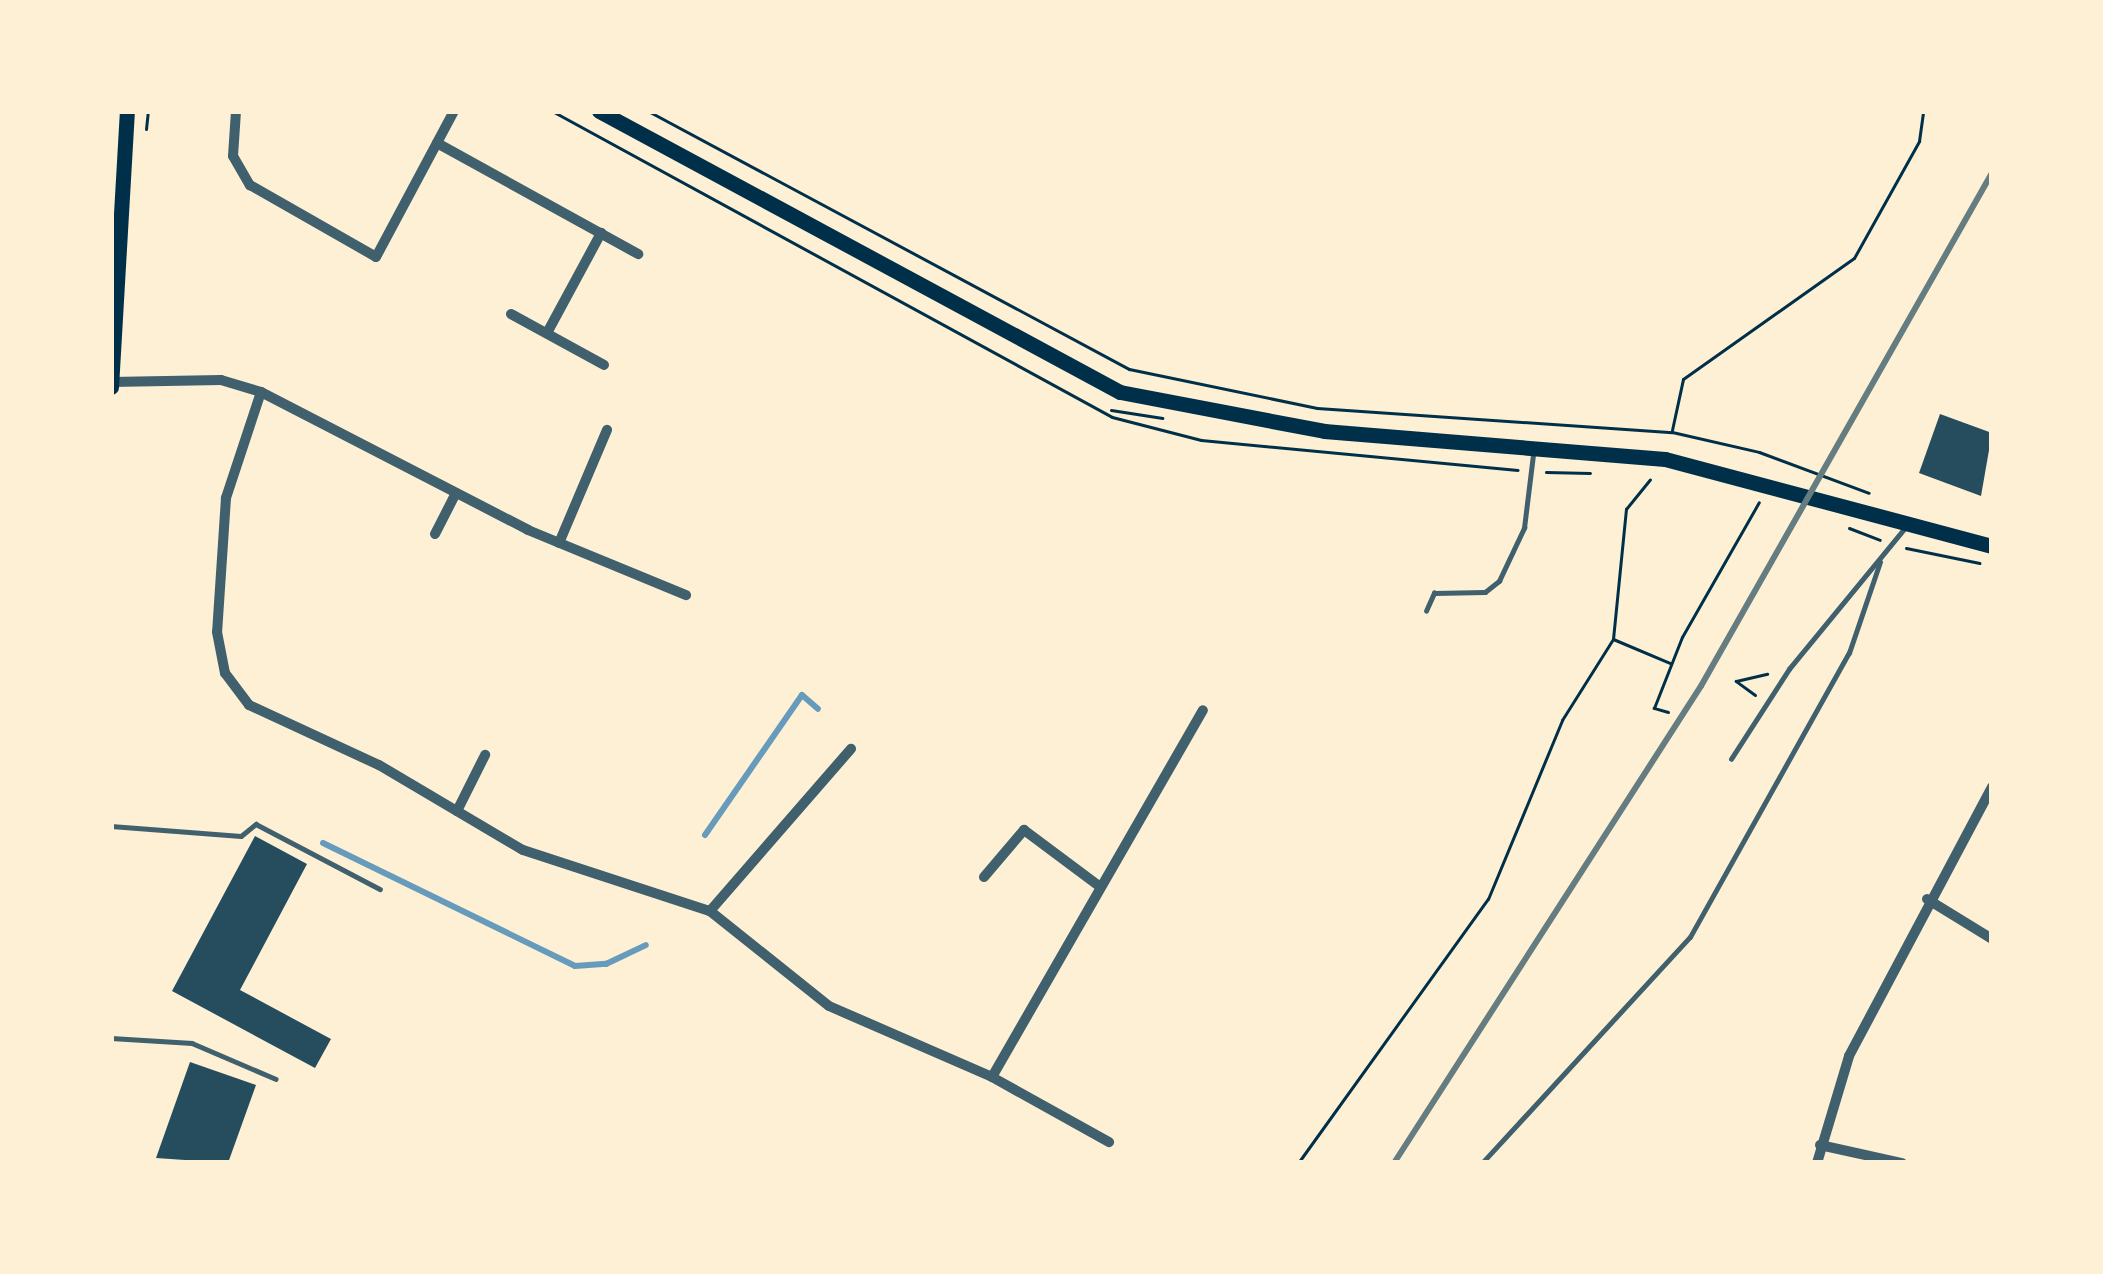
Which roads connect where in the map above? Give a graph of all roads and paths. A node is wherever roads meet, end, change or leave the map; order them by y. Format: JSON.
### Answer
{"nodes":[{"id":1,"x":127,"y":111,"type":"edge"},
{"id":2,"x":236,"y":111,"type":"edge"},
{"id":3,"x":454,"y":111,"type":"edge"},
{"id":4,"x":552,"y":111,"type":"edge"},
{"id":5,"x":599,"y":111,"type":"edge"},
{"id":6,"x":648,"y":111,"type":"edge"},
{"id":7,"x":1923,"y":111,"type":"edge"},
{"id":8,"x":437,"y":143,"type":"junction"},
{"id":9,"x":601,"y":233,"type":"junction"},
{"id":10,"x":638,"y":254,"type":"dead end"},
{"id":11,"x":511,"y":314,"type":"dead end"},
{"id":12,"x":547,"y":333,"type":"junction"},
{"id":13,"x":604,"y":365,"type":"dead end"},
{"id":14,"x":1125,"y":377,"type":"dead end"},
{"id":15,"x":111,"y":385,"type":"edge"},
{"id":16,"x":261,"y":392,"type":"junction"},
{"id":17,"x":1110,"y":410,"type":"dead end"},
{"id":18,"x":1158,"y":422,"type":"dead end"},
{"id":19,"x":607,"y":430,"type":"dead end"},
{"id":20,"x":1672,"y":432,"type":"dead end"},
{"id":21,"x":1533,"y":449,"type":"junction"},
{"id":22,"x":1533,"y":471,"type":"junction"},
{"id":23,"x":1593,"y":472,"type":"dead end"},
{"id":24,"x":1633,"y":473,"type":"dead end"},
{"id":25,"x":456,"y":493,"type":"junction"},
{"id":26,"x":1762,"y":495,"type":"dead end"},
{"id":27,"x":1828,"y":520,"type":"dead end"},
{"id":28,"x":1904,"y":529,"type":"junction"},
{"id":29,"x":435,"y":535,"type":"dead end"},
{"id":30,"x":559,"y":543,"type":"junction"},
{"id":31,"x":1992,"y":543,"type":"edge"},
{"id":32,"x":1893,"y":545,"type":"junction"},
{"id":33,"x":1880,"y":562,"type":"junction"},
{"id":34,"x":1992,"y":566,"type":"edge"},
{"id":35,"x":686,"y":595,"type":"dead end"},
{"id":36,"x":1426,"y":611,"type":"dead end"},
{"id":37,"x":1613,"y":639,"type":"junction"},
{"id":38,"x":1672,"y":663,"type":"junction"},
{"id":39,"x":1789,"y":669,"type":"junction"},
{"id":40,"x":1766,"y":703,"type":"junction"},
{"id":41,"x":1203,"y":710,"type":"dead end"},
{"id":42,"x":1668,"y":712,"type":"dead end"},
{"id":43,"x":851,"y":748,"type":"dead end"},
{"id":44,"x":485,"y":755,"type":"dead end"},
{"id":45,"x":1731,"y":759,"type":"dead end"},
{"id":46,"x":1992,"y":787,"type":"edge"},
{"id":47,"x":457,"y":811,"type":"junction"},
{"id":48,"x":111,"y":826,"type":"edge"},
{"id":49,"x":984,"y":877,"type":"dead end"},
{"id":50,"x":1099,"y":886,"type":"junction"},
{"id":51,"x":380,"y":889,"type":"dead end"},
{"id":52,"x":1927,"y":899,"type":"junction"},
{"id":53,"x":710,"y":911,"type":"junction"},
{"id":54,"x":1992,"y":939,"type":"edge"},
{"id":55,"x":111,"y":1038,"type":"edge"},
{"id":56,"x":992,"y":1076,"type":"junction"},
{"id":57,"x":276,"y":1079,"type":"dead end"},
{"id":58,"x":1109,"y":1142,"type":"dead end"},
{"id":59,"x":1820,"y":1145,"type":"junction"},
{"id":60,"x":1298,"y":1163,"type":"edge"},
{"id":61,"x":1482,"y":1163,"type":"edge"},
{"id":62,"x":1817,"y":1163,"type":"edge"},
{"id":63,"x":1902,"y":1163,"type":"edge"}],
"edges":[{"from":1,"to":15,"type":"main road"},
{"from":2,"to":8,"type":"street"},
{"from":3,"to":8,"type":"street"},
{"from":4,"to":22,"type":"path"},
{"from":5,"to":21,"type":"main road"},
{"from":6,"to":14,"type":"path"},
{"from":7,"to":20,"type":"path"},
{"from":8,"to":9,"type":"street"},
{"from":9,"to":10,"type":"street"},
{"from":9,"to":12,"type":"street"},
{"from":11,"to":12,"type":"street"},
{"from":12,"to":13,"type":"street"},
{"from":15,"to":16,"type":"street"},
{"from":16,"to":25,"type":"street"},
{"from":16,"to":47,"type":"street"},
{"from":17,"to":18,"type":"path"},
{"from":19,"to":30,"type":"street"},
{"from":21,"to":22,"type":"lane"},
{"from":21,"to":28,"type":"main road"},
{"from":22,"to":23,"type":"path"},
{"from":22,"to":36,"type":"lane"},
{"from":24,"to":37,"type":"path"},
{"from":25,"to":29,"type":"street"},
{"from":25,"to":30,"type":"street"},
{"from":26,"to":38,"type":"path"},
{"from":27,"to":32,"type":"path"},
{"from":28,"to":31,"type":"main road"},
{"from":28,"to":32,"type":"lane"},
{"from":30,"to":35,"type":"street"},
{"from":32,"to":33,"type":"lane"},
{"from":32,"to":34,"type":"path"},
{"from":33,"to":39,"type":"lane"},
{"from":33,"to":61,"type":"lane"},
{"from":37,"to":38,"type":"path"},
{"from":37,"to":60,"type":"path"},
{"from":38,"to":42,"type":"path"},
{"from":39,"to":40,"type":"lane"},
{"from":39,"to":40,"type":"path"},
{"from":40,"to":45,"type":"lane"},
{"from":41,"to":50,"type":"street"},
{"from":43,"to":53,"type":"street"},
{"from":44,"to":47,"type":"street"},
{"from":46,"to":52,"type":"street"},
{"from":47,"to":53,"type":"street"},
{"from":48,"to":51,"type":"lane"},
{"from":49,"to":50,"type":"street"},
{"from":50,"to":56,"type":"street"},
{"from":52,"to":54,"type":"street"},
{"from":52,"to":59,"type":"street"},
{"from":53,"to":56,"type":"street"},
{"from":55,"to":57,"type":"lane"},
{"from":56,"to":58,"type":"street"},
{"from":59,"to":62,"type":"street"},
{"from":59,"to":63,"type":"street"}]}
